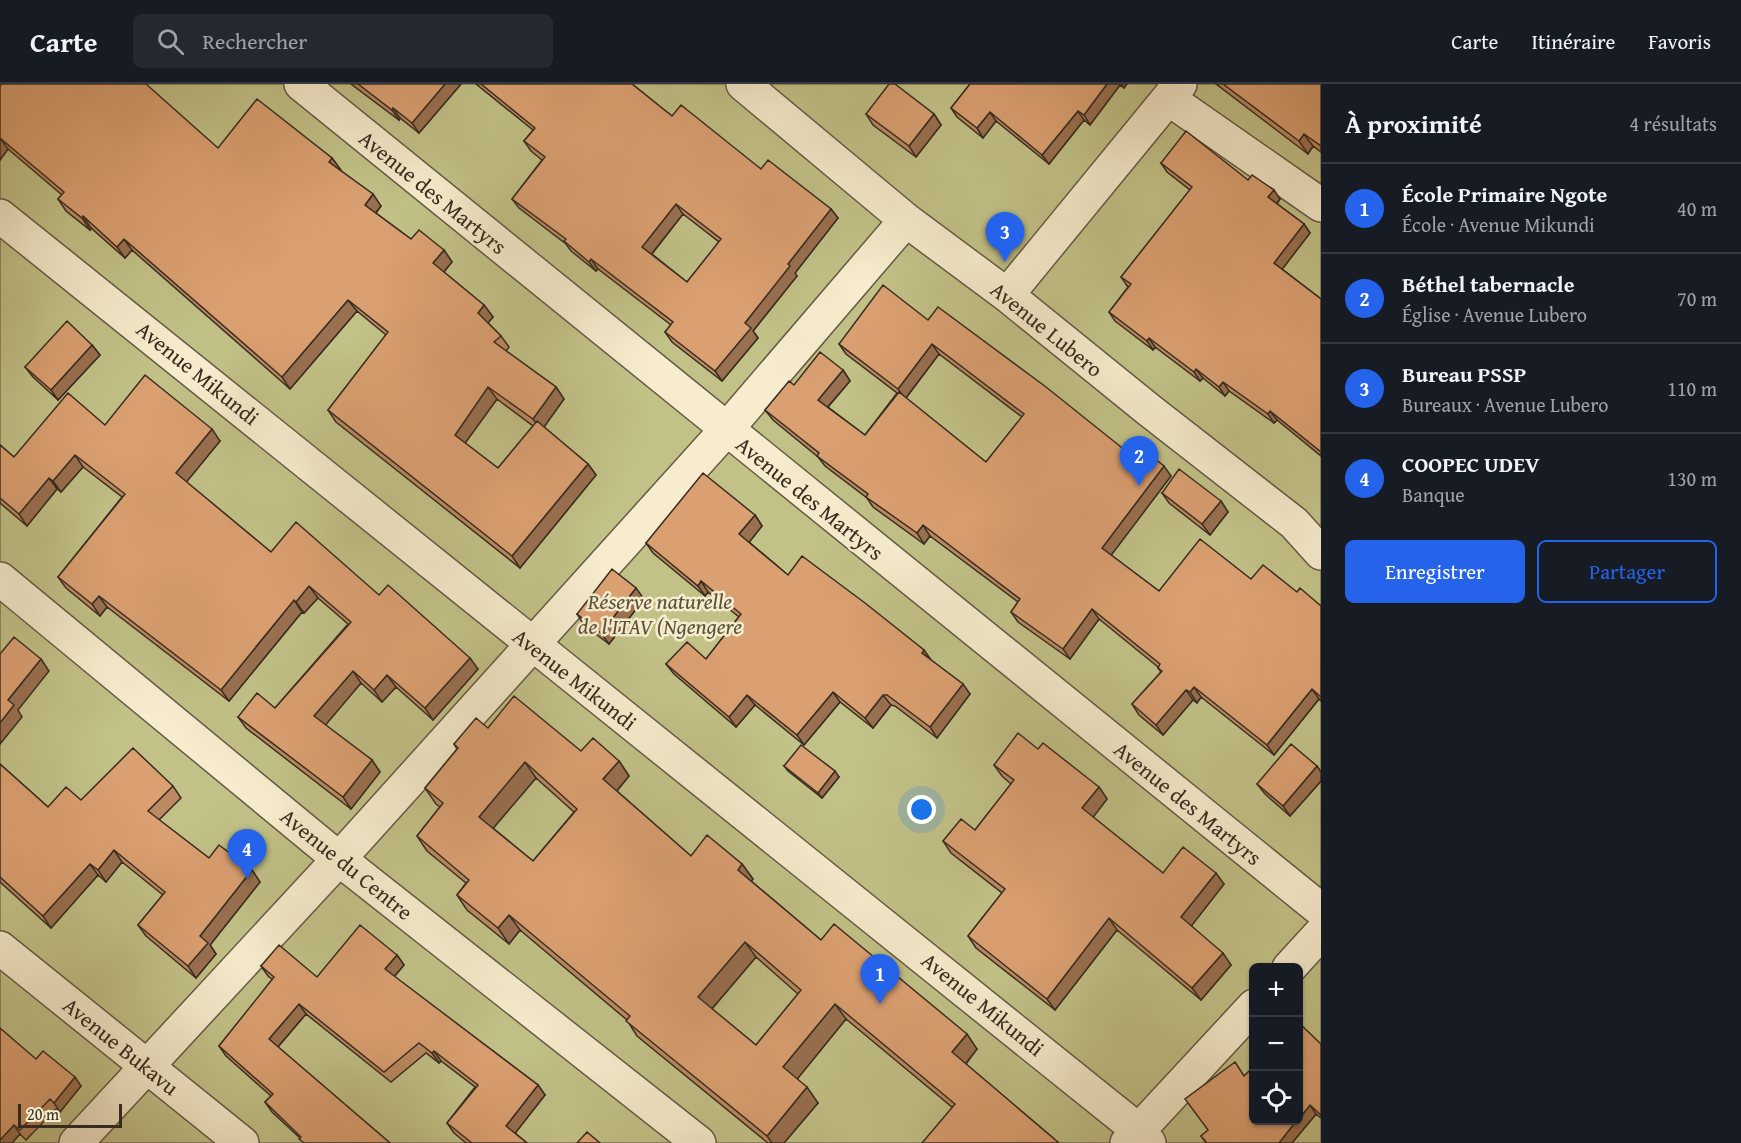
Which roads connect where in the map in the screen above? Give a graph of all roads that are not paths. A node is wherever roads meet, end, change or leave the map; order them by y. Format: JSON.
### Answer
{"nodes":[{"id":1,"x":301,"y":84,"type":"edge"},
{"id":2,"x":743,"y":84,"type":"edge"},
{"id":3,"x":1174,"y":91,"type":"edge"},
{"id":4,"x":1321,"y":205,"type":"edge"},
{"id":5,"x":0,"y":216,"type":"edge"},
{"id":6,"x":906,"y":220,"type":"junction"},
{"id":7,"x":1007,"y":295,"type":"junction"},
{"id":8,"x":726,"y":430,"type":"junction"},
{"id":9,"x":1321,"y":553,"type":"edge"},
{"id":10,"x":0,"y":579,"type":"edge"},
{"id":11,"x":531,"y":644,"type":"junction"},
{"id":12,"x":339,"y":859,"type":"junction"},
{"id":13,"x":1321,"y":910,"type":"edge"},
{"id":14,"x":1321,"y":933,"type":"edge"},
{"id":15,"x":0,"y":948,"type":"edge"},
{"id":16,"x":1294,"y":963,"type":"edge"},
{"id":17,"x":1249,"y":1011,"type":"edge"},
{"id":18,"x":147,"y":1068,"type":"junction"},
{"id":19,"x":1138,"y":1139,"type":"edge"},
{"id":20,"x":76,"y":1143,"type":"edge"},
{"id":21,"x":242,"y":1143,"type":"edge"},
{"id":22,"x":699,"y":1143,"type":"edge"}],
"edges":[{"from":1,"to":8,"type":"street","name":"Avenue des Martyrs"},
{"from":2,"to":6,"type":"street","name":"Avenue Lubero"},
{"from":3,"to":4,"type":"street"},
{"from":3,"to":7,"type":"street"},
{"from":5,"to":11,"type":"street","name":"Avenue Mikundi"},
{"from":6,"to":7,"type":"street","name":"Avenue Lubero"},
{"from":6,"to":8,"type":"street"},
{"from":7,"to":9,"type":"street","name":"Avenue Lubero"},
{"from":8,"to":11,"type":"street"},
{"from":8,"to":13,"type":"street","name":"Avenue des Martyrs"},
{"from":10,"to":12,"type":"street","name":"Avenue du Centre"},
{"from":11,"to":12,"type":"street"},
{"from":11,"to":19,"type":"street","name":"Avenue Mikundi"},
{"from":12,"to":18,"type":"street"},
{"from":12,"to":22,"type":"street","name":"Avenue du Centre"},
{"from":14,"to":16,"type":"street"},
{"from":15,"to":18,"type":"street","name":"Avenue Bukavu"},
{"from":17,"to":19,"type":"street"},
{"from":18,"to":20,"type":"street"},
{"from":18,"to":21,"type":"street","name":"Avenue Bukavu"}]}
